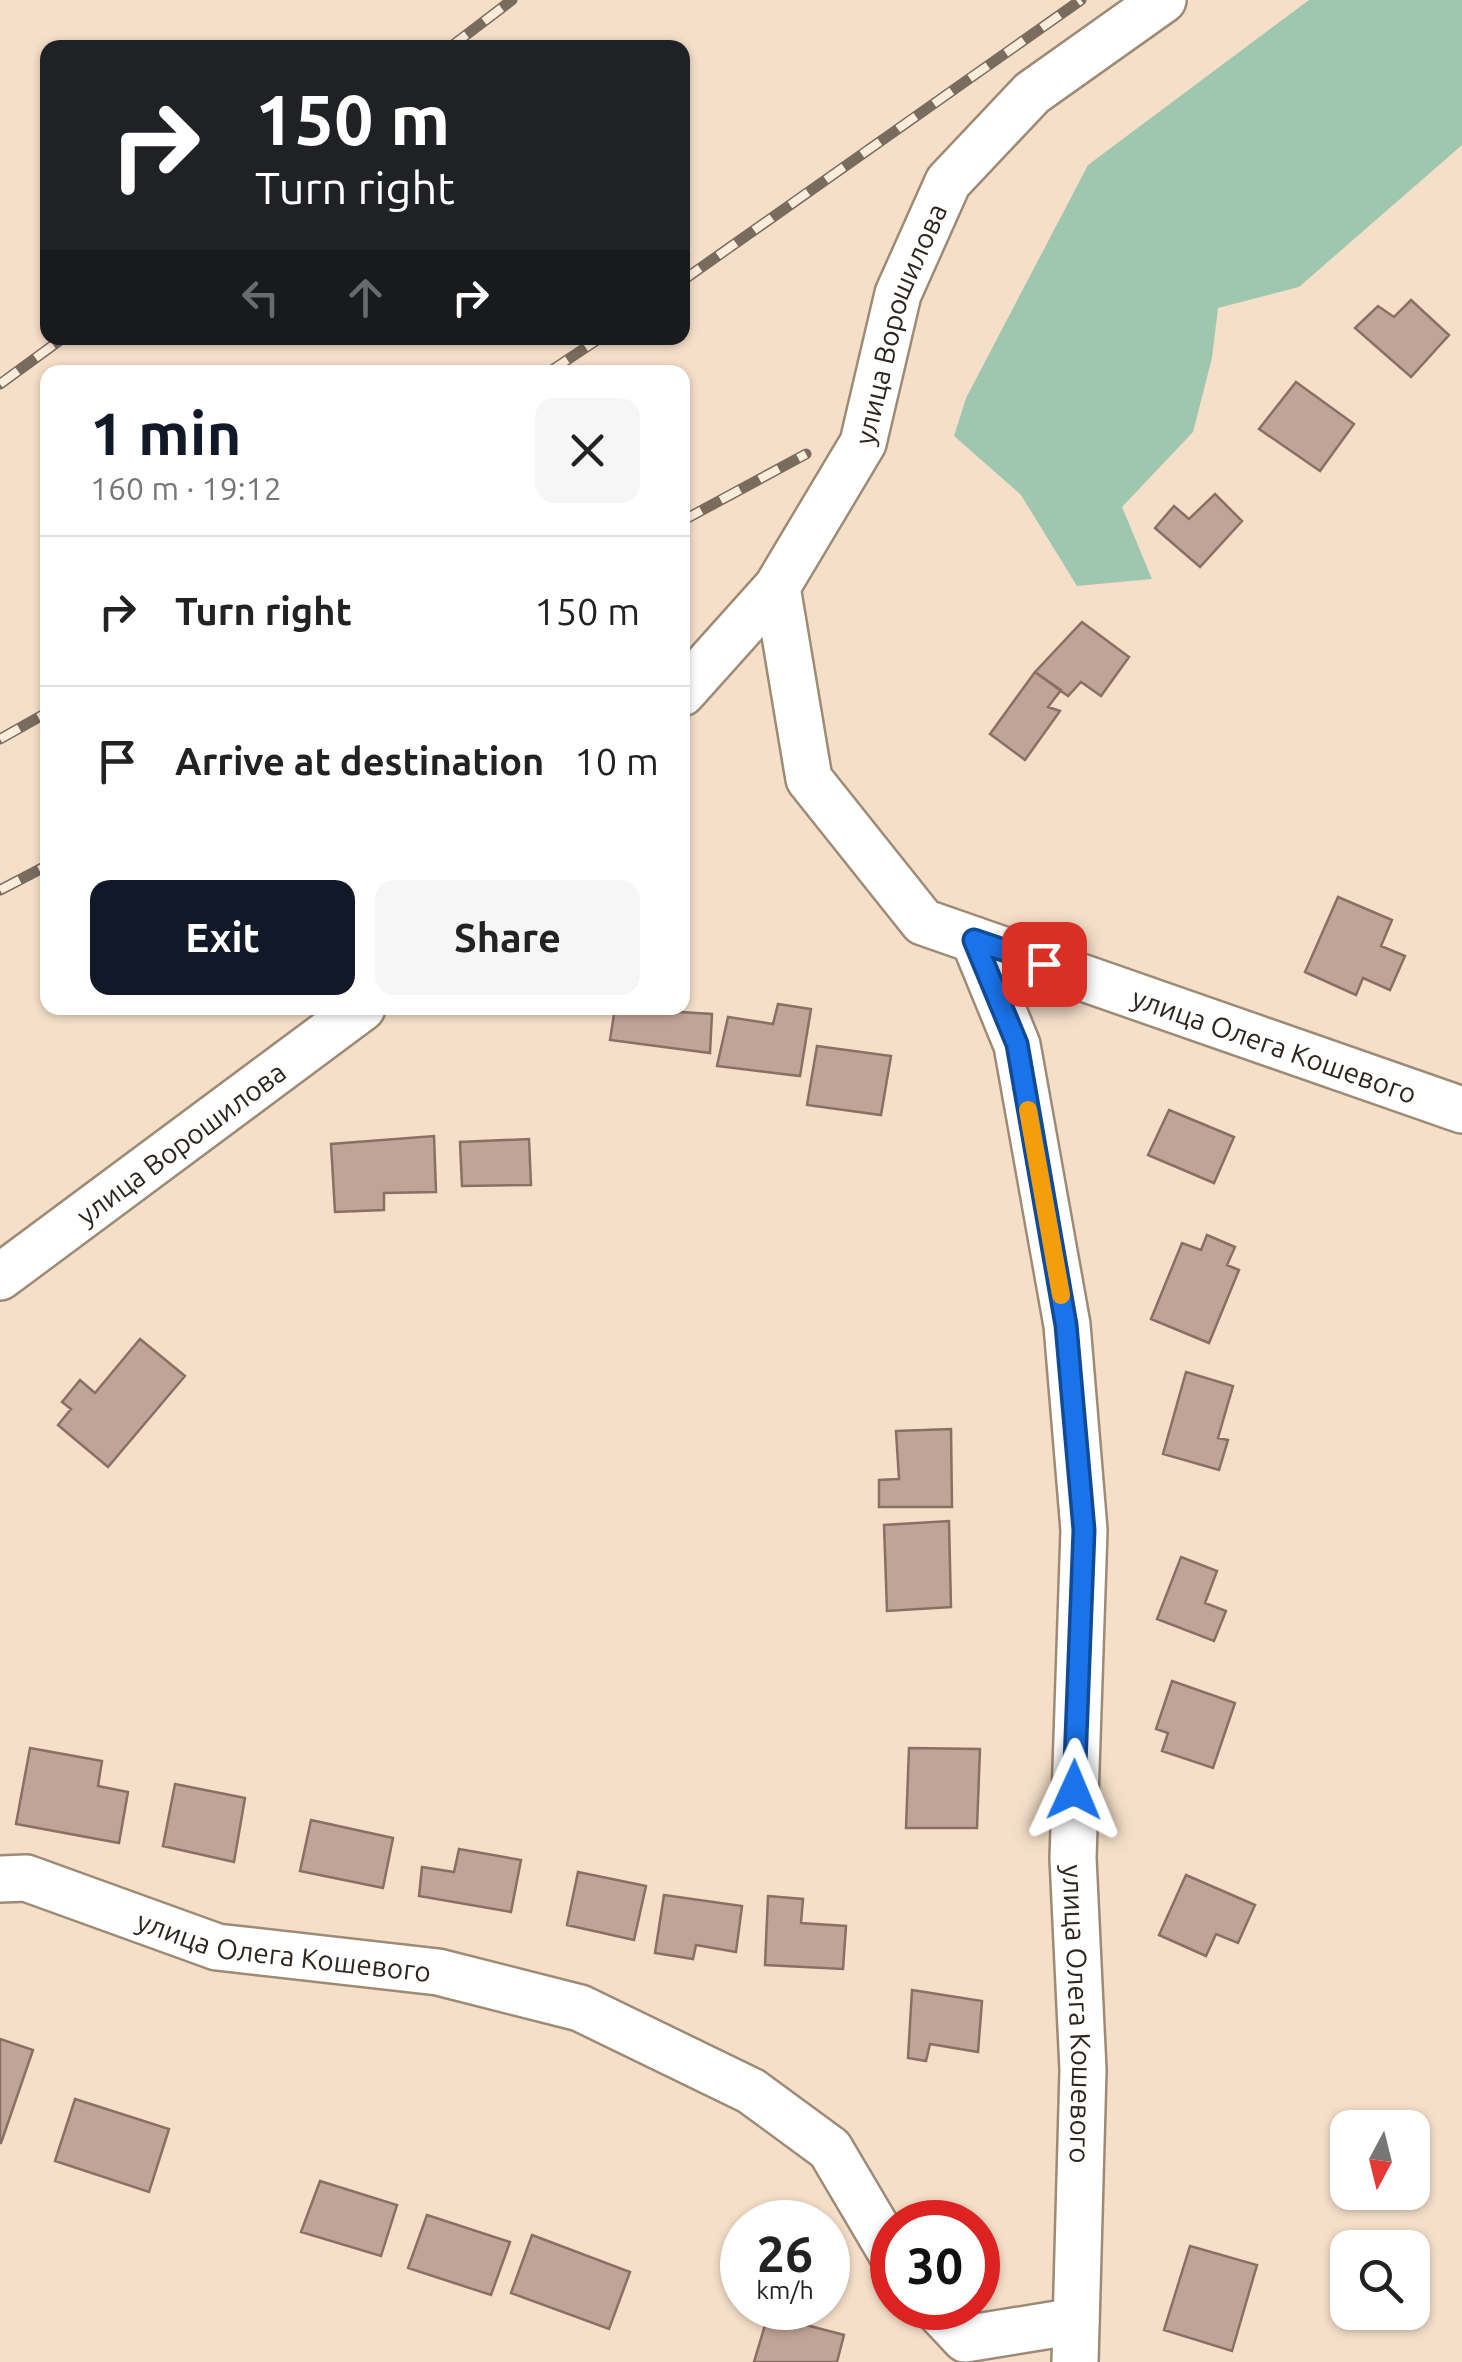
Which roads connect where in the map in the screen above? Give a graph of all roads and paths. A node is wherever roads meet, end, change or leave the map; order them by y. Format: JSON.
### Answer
{"nodes":[{"id":1,"x":1162,"y":0,"type":"edge"},
{"id":2,"x":777,"y":587,"type":"junction"},
{"id":3,"x":690,"y":684,"type":"edge"},
{"id":4,"x":974,"y":940,"type":"junction"},
{"id":5,"x":353,"y":1015,"type":"edge"},
{"id":6,"x":1462,"y":1110,"type":"edge"},
{"id":7,"x":0,"y":1276,"type":"edge"},
{"id":8,"x":0,"y":1880,"type":"edge"},
{"id":9,"x":870,"y":2217,"type":"edge"},
{"id":10,"x":960,"y":2336,"type":"edge"},
{"id":11,"x":1075,"y":2342,"type":"edge"}],
"edges":[{"from":1,"to":2,"type":"street","name":"улица Ворошилова"},
{"from":2,"to":3,"type":"street","name":"улица Ворошилова"},
{"from":2,"to":4,"type":"street","name":"улица Олега Кошевого"},
{"from":4,"to":6,"type":"street","name":"улица Олега Кошевого"},
{"from":4,"to":11,"type":"street","name":"улица Олега Кошевого"},
{"from":5,"to":7,"type":"street","name":"улица Ворошилова"},
{"from":8,"to":9,"type":"street","name":"улица Олега Кошевого"},
{"from":10,"to":11,"type":"street","name":"улица Олега Кошевого"}]}
